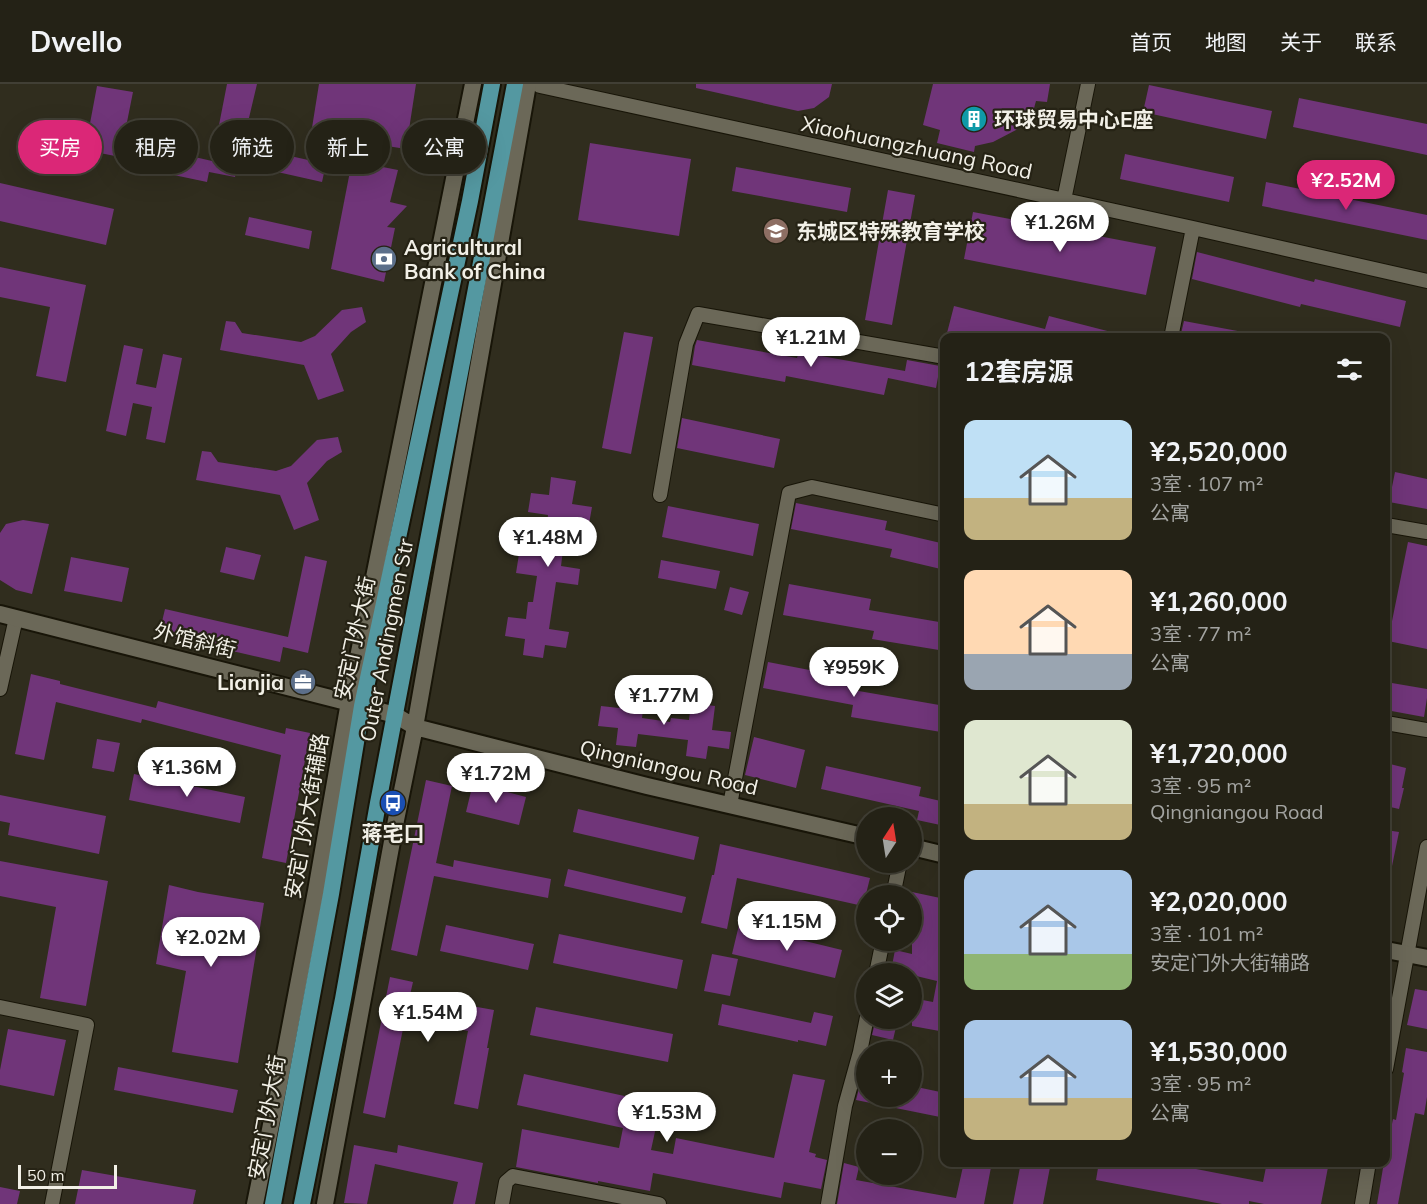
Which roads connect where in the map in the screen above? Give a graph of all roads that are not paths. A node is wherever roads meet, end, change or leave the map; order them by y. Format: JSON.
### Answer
{"nodes":[{"id":1,"x":473,"y":84,"type":"edge"},
{"id":2,"x":492,"y":84,"type":"edge"},
{"id":3,"x":515,"y":84,"type":"edge"},
{"id":4,"x":528,"y":84,"type":"edge"},
{"id":5,"x":539,"y":84,"type":"edge"},
{"id":6,"x":1088,"y":84,"type":"edge"},
{"id":7,"x":1064,"y":200,"type":"junction"},
{"id":8,"x":1193,"y":228,"type":"junction"},
{"id":9,"x":1427,"y":281,"type":"edge"},
{"id":10,"x":1172,"y":333,"type":"edge"},
{"id":11,"x":940,"y":356,"type":"edge"},
{"id":12,"x":660,"y":495,"type":"dead end"},
{"id":13,"x":940,"y":514,"type":"edge"},
{"id":14,"x":1390,"y":526,"type":"edge"},
{"id":15,"x":1427,"y":532,"type":"edge"},
{"id":16,"x":0,"y":614,"type":"edge"},
{"id":17,"x":16,"y":618,"type":"junction"},
{"id":18,"x":0,"y":688,"type":"edge"},
{"id":19,"x":356,"y":704,"type":"junction"},
{"id":20,"x":395,"y":715,"type":"junction"},
{"id":21,"x":1390,"y":724,"type":"edge"},
{"id":22,"x":415,"y":727,"type":"junction"},
{"id":23,"x":1427,"y":730,"type":"edge"},
{"id":24,"x":730,"y":805,"type":"junction"},
{"id":25,"x":396,"y":820,"type":"junction"},
{"id":26,"x":856,"y":834,"type":"edge"},
{"id":27,"x":371,"y":841,"type":"junction"},
{"id":28,"x":1427,"y":847,"type":"edge"},
{"id":29,"x":922,"y":849,"type":"edge"},
{"id":30,"x":940,"y":854,"type":"edge"},
{"id":31,"x":1390,"y":951,"type":"edge"},
{"id":32,"x":1407,"y":954,"type":"junction"},
{"id":33,"x":1427,"y":958,"type":"edge"},
{"id":34,"x":0,"y":1007,"type":"edge"},
{"id":35,"x":865,"y":1029,"type":"edge"},
{"id":36,"x":1390,"y":1047,"type":"edge"},
{"id":37,"x":1368,"y":1167,"type":"edge"},
{"id":38,"x":52,"y":1204,"type":"edge"},
{"id":39,"x":255,"y":1204,"type":"edge"},
{"id":40,"x":273,"y":1204,"type":"edge"},
{"id":41,"x":302,"y":1204,"type":"edge"},
{"id":42,"x":325,"y":1204,"type":"edge"},
{"id":43,"x":502,"y":1204,"type":"edge"},
{"id":44,"x":659,"y":1204,"type":"edge"},
{"id":45,"x":828,"y":1204,"type":"edge"},
{"id":46,"x":1362,"y":1204,"type":"edge"}],
"edges":[{"from":1,"to":19,"type":"street","name":"安定门外大街辅路"},
{"from":2,"to":19,"type":"main road","name":"安定门外大街"},
{"from":3,"to":20,"type":"main road","name":"Outer Andingmen Str"},
{"from":4,"to":22,"type":"street"},
{"from":5,"to":7,"type":"street","name":"Xiaohuangzhuang Road"},
{"from":6,"to":7,"type":"street"},
{"from":7,"to":8,"type":"street","name":"Xiaohuangzhuang Road"},
{"from":8,"to":9,"type":"street","name":"Xiaohuangzhuang Road"},
{"from":8,"to":10,"type":"street"},
{"from":11,"to":12,"type":"street"},
{"from":13,"to":24,"type":"street"},
{"from":14,"to":15,"type":"street"},
{"from":16,"to":17,"type":"street","name":"外馆斜街"},
{"from":17,"to":18,"type":"street"},
{"from":17,"to":19,"type":"street","name":"外馆斜街"},
{"from":19,"to":20,"type":"street","name":"外馆斜街"},
{"from":19,"to":39,"type":"street","name":"安定门外大街辅路"},
{"from":19,"to":40,"type":"main road","name":"安定门外大街"},
{"from":20,"to":22,"type":"street","name":"Qingniangou Road"},
{"from":20,"to":27,"type":"main road","name":"Outer Andingmen Str"},
{"from":21,"to":23,"type":"street"},
{"from":22,"to":24,"type":"street","name":"Qingniangou Road"},
{"from":22,"to":25,"type":"street"},
{"from":24,"to":26,"type":"street","name":"Qingniangou Road"},
{"from":25,"to":27,"type":"street"},
{"from":25,"to":42,"type":"street"},
{"from":27,"to":41,"type":"main road","name":"Outer Andingmen Str"},
{"from":28,"to":32,"type":"street"},
{"from":29,"to":30,"type":"street"},
{"from":31,"to":32,"type":"street"},
{"from":32,"to":33,"type":"street"},
{"from":32,"to":36,"type":"street"},
{"from":34,"to":38,"type":"street"},
{"from":35,"to":45,"type":"street"},
{"from":37,"to":46,"type":"street"},
{"from":43,"to":44,"type":"street"}]}
